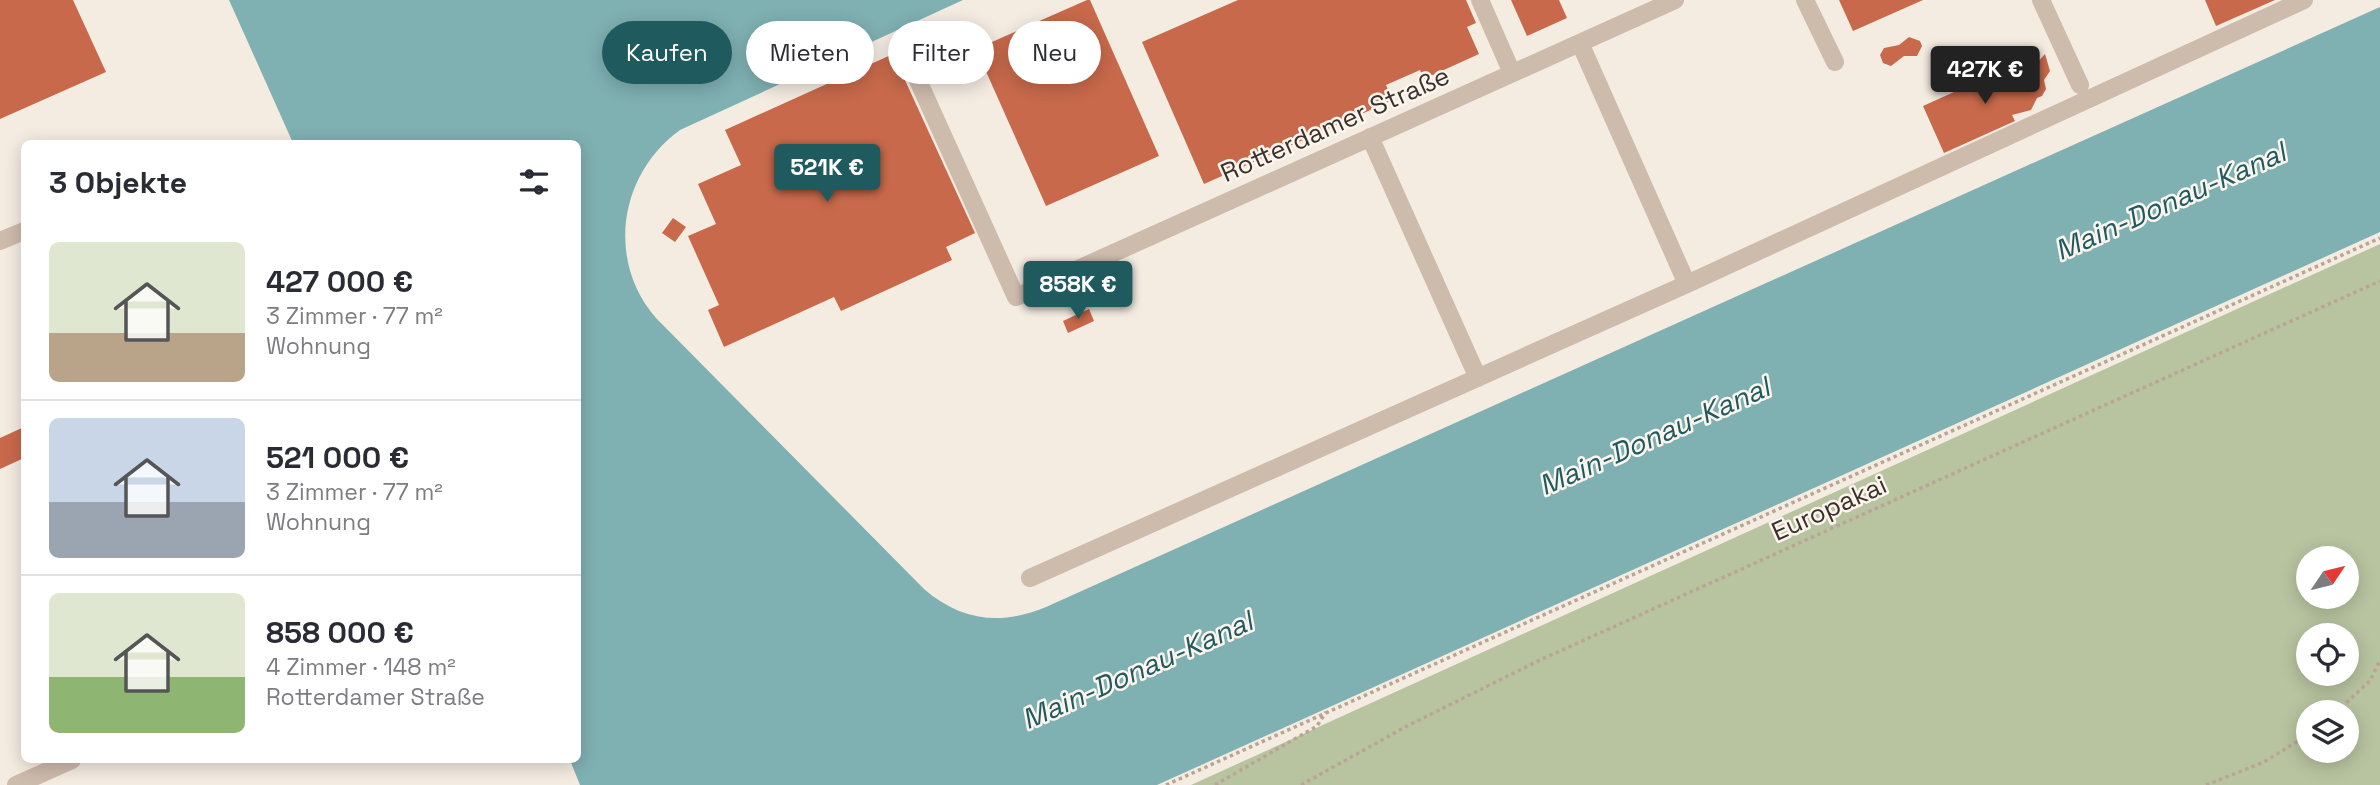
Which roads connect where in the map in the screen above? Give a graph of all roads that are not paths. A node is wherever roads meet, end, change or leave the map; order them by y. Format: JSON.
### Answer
{"nodes":[{"id":1,"x":1480,"y":0,"type":"edge"},
{"id":2,"x":1675,"y":0,"type":"edge"},
{"id":3,"x":1805,"y":0,"type":"edge"},
{"id":4,"x":2041,"y":0,"type":"edge"},
{"id":5,"x":2304,"y":0,"type":"edge"},
{"id":6,"x":1580,"y":43,"type":"junction"},
{"id":7,"x":1835,"y":62,"type":"dead end"},
{"id":8,"x":1512,"y":74,"type":"junction"},
{"id":9,"x":920,"y":84,"type":"edge"},
{"id":10,"x":2080,"y":85,"type":"dead end"},
{"id":11,"x":1370,"y":137,"type":"junction"},
{"id":12,"x":21,"y":232,"type":"edge"},
{"id":13,"x":0,"y":241,"type":"edge"},
{"id":14,"x":1687,"y":284,"type":"junction"},
{"id":15,"x":1478,"y":378,"type":"junction"},
{"id":16,"x":1030,"y":578,"type":"dead end"},
{"id":17,"x":65,"y":763,"type":"edge"},
{"id":18,"x":16,"y":785,"type":"edge"}],
"edges":[{"from":1,"to":8,"type":"street"},
{"from":2,"to":6,"type":"street","name":"Rotterdamer Straße"},
{"from":3,"to":7,"type":"street"},
{"from":4,"to":10,"type":"street"},
{"from":5,"to":14,"type":"street"},
{"from":6,"to":8,"type":"street","name":"Rotterdamer Straße"},
{"from":6,"to":14,"type":"street"},
{"from":8,"to":11,"type":"street","name":"Rotterdamer Straße"},
{"from":9,"to":11,"type":"street","name":"Rotterdamer Straße"},
{"from":11,"to":15,"type":"street"},
{"from":12,"to":13,"type":"street"},
{"from":14,"to":15,"type":"street"},
{"from":15,"to":16,"type":"street"},
{"from":17,"to":18,"type":"street"}]}
